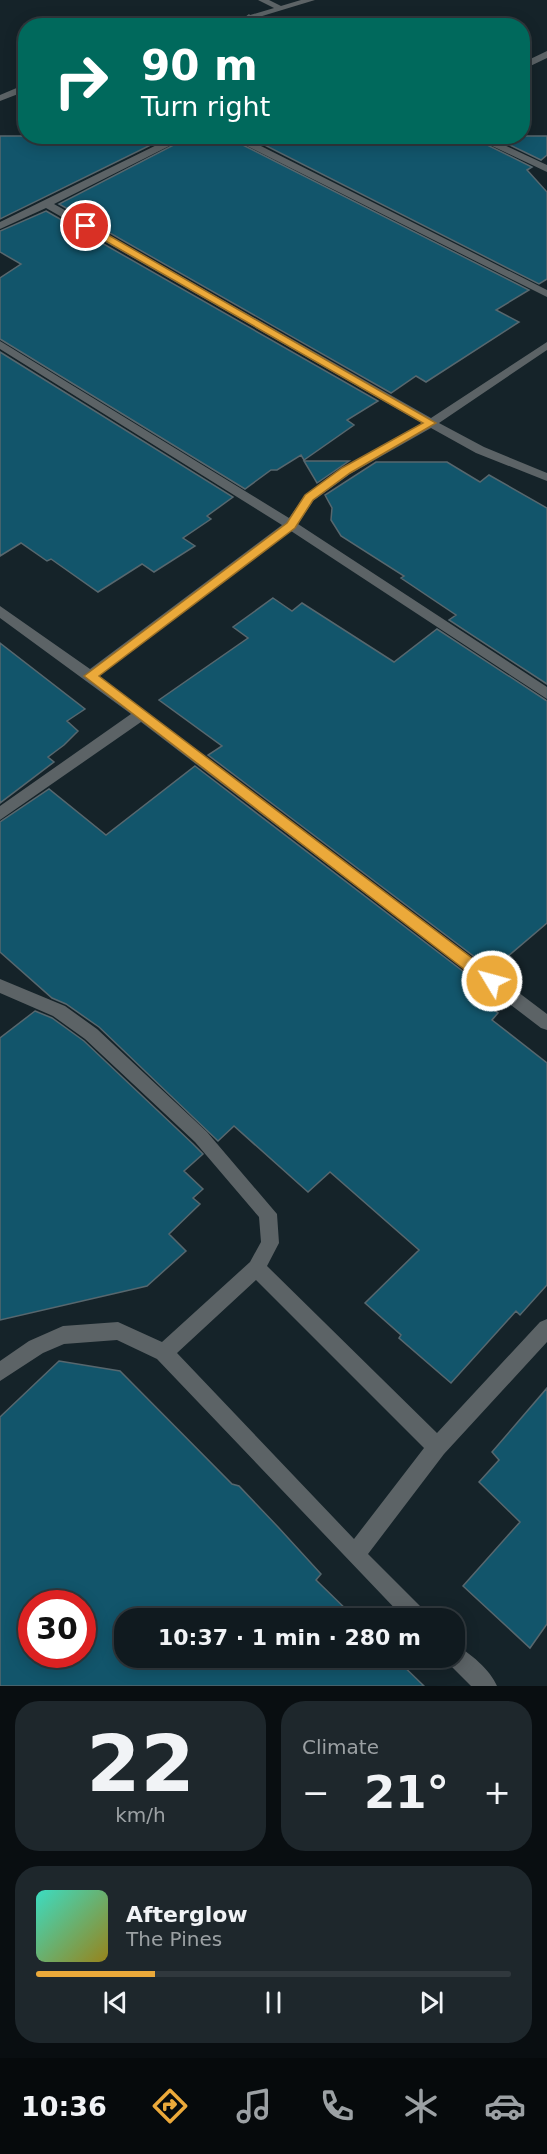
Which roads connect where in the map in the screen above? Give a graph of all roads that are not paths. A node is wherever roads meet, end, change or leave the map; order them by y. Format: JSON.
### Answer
{"nodes":[{"id":1,"x":262,"y":0,"type":"edge"},
{"id":2,"x":311,"y":0,"type":"edge"},
{"id":3,"x":281,"y":8,"type":"junction"},
{"id":4,"x":249,"y":17,"type":"joint"},
{"id":5,"x":245,"y":18,"type":"edge"},
{"id":6,"x":547,"y":54,"type":"edge"},
{"id":7,"x":530,"y":63,"type":"edge"},
{"id":8,"x":18,"y":90,"type":"edge"},
{"id":9,"x":0,"y":98,"type":"edge"},
{"id":10,"x":167,"y":144,"type":"edge"},
{"id":11,"x":248,"y":144,"type":"edge"},
{"id":12,"x":493,"y":144,"type":"edge"},
{"id":13,"x":547,"y":169,"type":"edge"},
{"id":14,"x":45,"y":203,"type":"junction"},
{"id":15,"x":0,"y":225,"type":"edge"},
{"id":16,"x":547,"y":294,"type":"edge"},
{"id":17,"x":0,"y":344,"type":"edge"},
{"id":18,"x":547,"y":345,"type":"edge"},
{"id":19,"x":431,"y":423,"type":"junction"},
{"id":20,"x":547,"y":477,"type":"edge"},
{"id":21,"x":291,"y":525,"type":"junction"},
{"id":22,"x":0,"y":611,"type":"edge"},
{"id":23,"x":90,"y":676,"type":"junction"},
{"id":24,"x":547,"y":694,"type":"edge"},
{"id":25,"x":140,"y":715,"type":"junction"},
{"id":26,"x":0,"y":814,"type":"edge"},
{"id":27,"x":0,"y":986,"type":"edge"},
{"id":28,"x":547,"y":1023,"type":"edge"},
{"id":29,"x":256,"y":1268,"type":"junction"},
{"id":30,"x":547,"y":1328,"type":"edge"},
{"id":31,"x":164,"y":1353,"type":"junction"},
{"id":32,"x":0,"y":1372,"type":"edge"},
{"id":33,"x":437,"y":1447,"type":"junction"},
{"id":34,"x":355,"y":1555,"type":"junction"},
{"id":35,"x":408,"y":1608,"type":"edge"},
{"id":36,"x":465,"y":1666,"type":"edge"},
{"id":37,"x":486,"y":1686,"type":"edge"}],
"edges":[{"from":1,"to":3,"type":"street"},
{"from":2,"to":3,"type":"street"},
{"from":3,"to":4,"type":"street"},
{"from":4,"to":5,"type":"street"},
{"from":6,"to":7,"type":"street"},
{"from":8,"to":9,"type":"street"},
{"from":10,"to":14,"type":"street"},
{"from":11,"to":16,"type":"street"},
{"from":12,"to":13,"type":"street"},
{"from":14,"to":15,"type":"street"},
{"from":14,"to":19,"type":"street"},
{"from":17,"to":21,"type":"street"},
{"from":18,"to":19,"type":"street"},
{"from":19,"to":20,"type":"street"},
{"from":19,"to":21,"type":"street"},
{"from":21,"to":23,"type":"street"},
{"from":21,"to":24,"type":"street"},
{"from":22,"to":23,"type":"street"},
{"from":23,"to":25,"type":"street"},
{"from":25,"to":26,"type":"street"},
{"from":25,"to":28,"type":"street"},
{"from":27,"to":29,"type":"street"},
{"from":29,"to":31,"type":"street"},
{"from":29,"to":33,"type":"street"},
{"from":30,"to":33,"type":"street"},
{"from":31,"to":32,"type":"street"},
{"from":31,"to":34,"type":"street"},
{"from":33,"to":34,"type":"street"},
{"from":34,"to":35,"type":"street"},
{"from":36,"to":37,"type":"street"}]}
